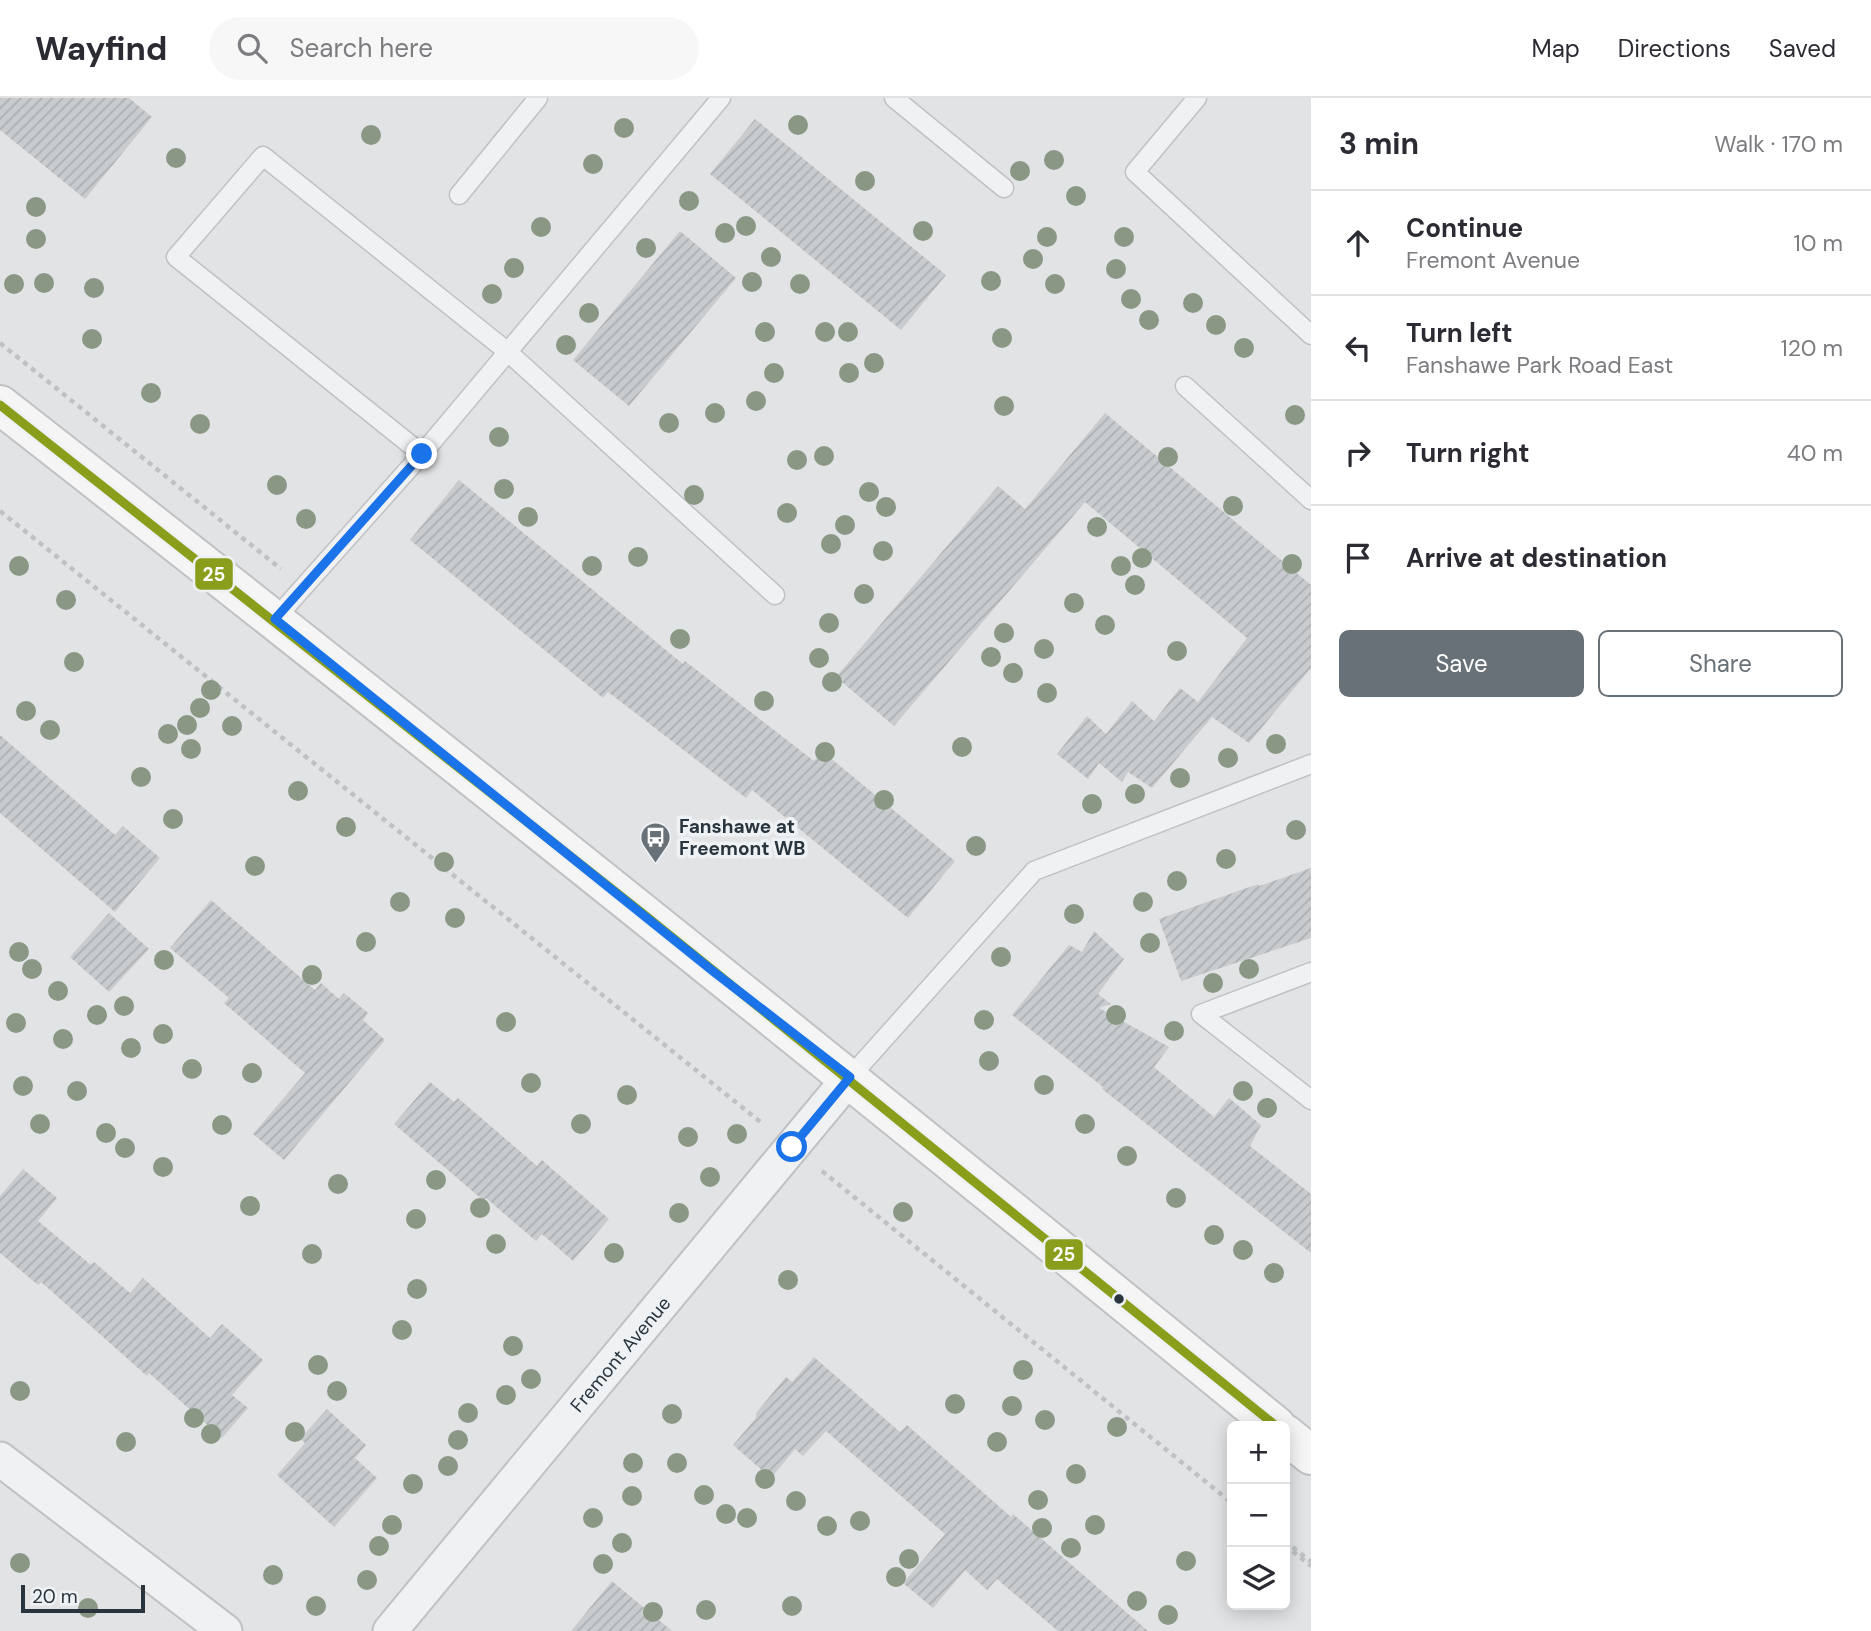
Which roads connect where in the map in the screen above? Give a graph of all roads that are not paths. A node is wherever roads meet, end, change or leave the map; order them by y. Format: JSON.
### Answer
{"nodes":[{"id":1,"x":538,"y":98,"type":"edge"},
{"id":2,"x":721,"y":98,"type":"edge"},
{"id":3,"x":894,"y":98,"type":"edge"},
{"id":4,"x":1197,"y":98,"type":"edge"},
{"id":5,"x":1004,"y":188,"type":"dead end"},
{"id":6,"x":459,"y":195,"type":"dead end"},
{"id":7,"x":1311,"y":335,"type":"edge"},
{"id":8,"x":508,"y":352,"type":"junction"},
{"id":9,"x":1185,"y":386,"type":"dead end"},
{"id":10,"x":0,"y":405,"type":"edge"},
{"id":11,"x":422,"y":454,"type":"junction"},
{"id":12,"x":1311,"y":500,"type":"edge"},
{"id":13,"x":775,"y":595,"type":"dead end"},
{"id":14,"x":275,"y":619,"type":"junction"},
{"id":15,"x":1311,"y":764,"type":"edge"},
{"id":16,"x":1311,"y":972,"type":"edge"},
{"id":17,"x":850,"y":1077,"type":"junction"},
{"id":18,"x":1311,"y":1100,"type":"edge"},
{"id":19,"x":1270,"y":1421,"type":"edge"},
{"id":20,"x":1290,"y":1438,"type":"edge"},
{"id":21,"x":1311,"y":1455,"type":"edge"},
{"id":22,"x":0,"y":1458,"type":"edge"},
{"id":23,"x":225,"y":1631,"type":"edge"},
{"id":24,"x":390,"y":1631,"type":"edge"}],
"edges":[{"from":1,"to":6,"type":"lane"},
{"from":2,"to":8,"type":"lane"},
{"from":3,"to":5,"type":"lane"},
{"from":4,"to":7,"type":"lane"},
{"from":8,"to":11,"type":"lane"},
{"from":8,"to":11,"type":"lane"},
{"from":8,"to":13,"type":"lane"},
{"from":9,"to":12,"type":"lane"},
{"from":10,"to":14,"type":"main road"},
{"from":11,"to":14,"type":"lane"},
{"from":14,"to":17,"type":"main road"},
{"from":15,"to":17,"type":"lane"},
{"from":16,"to":18,"type":"lane"},
{"from":17,"to":19,"type":"main road"},
{"from":17,"to":24,"type":"street","name":"Fremont Avenue"},
{"from":20,"to":21,"type":"main road"},
{"from":22,"to":23,"type":"street"}]}
